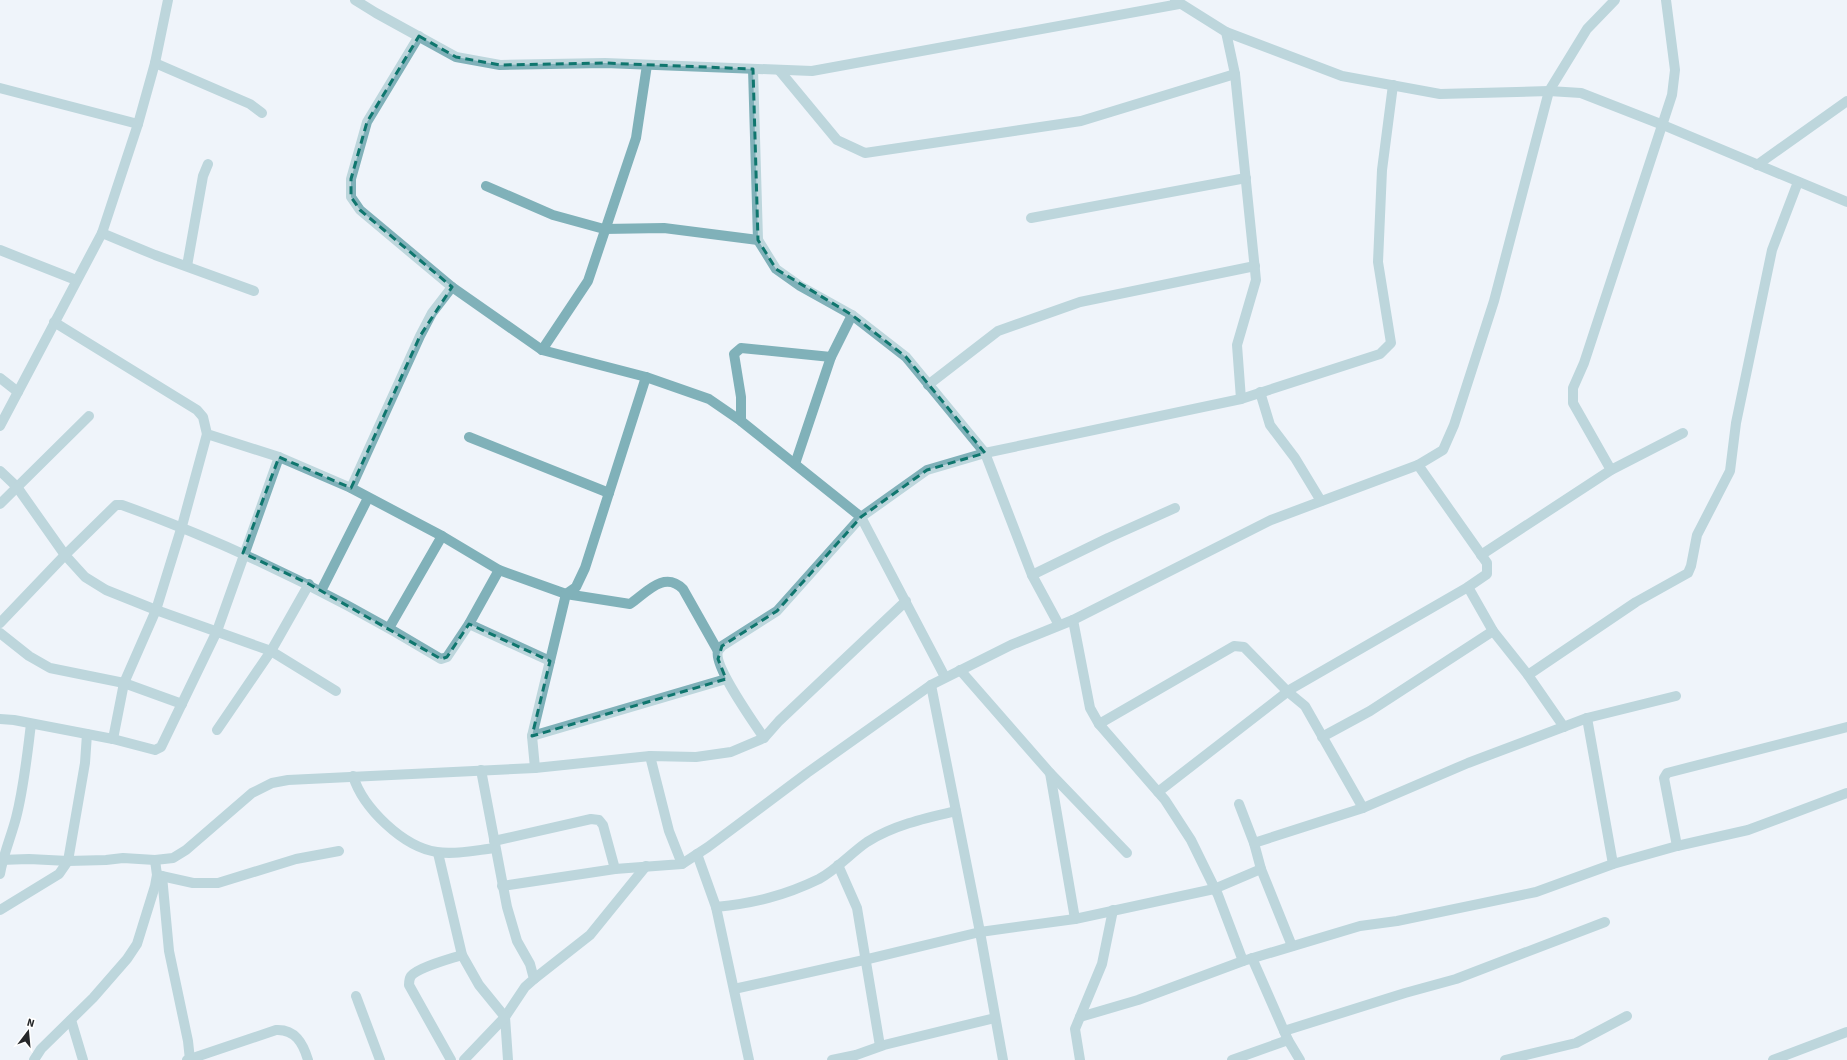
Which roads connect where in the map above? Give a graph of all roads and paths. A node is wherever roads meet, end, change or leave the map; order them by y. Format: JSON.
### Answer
{"nodes":[{"id":1,"x":168,"y":0,"type":"edge"},
{"id":2,"x":355,"y":0,"type":"edge"},
{"id":3,"x":1615,"y":0,"type":"edge"},
{"id":4,"x":1666,"y":0,"type":"edge"},
{"id":5,"x":1177,"y":2,"type":"edge"},
{"id":6,"x":1226,"y":32,"type":"junction"},
{"id":7,"x":419,"y":36,"type":"junction"},
{"id":8,"x":155,"y":63,"type":"junction"},
{"id":9,"x":647,"y":65,"type":"junction"},
{"id":10,"x":753,"y":69,"type":"junction"},
{"id":11,"x":779,"y":70,"type":"junction"},
{"id":12,"x":1235,"y":74,"type":"junction"},
{"id":13,"x":1393,"y":85,"type":"junction"},
{"id":14,"x":0,"y":88,"type":"edge"},
{"id":15,"x":1549,"y":91,"type":"junction"},
{"id":16,"x":1847,"y":101,"type":"edge"},
{"id":17,"x":262,"y":113,"type":"dead end"},
{"id":18,"x":138,"y":124,"type":"junction"},
{"id":19,"x":1663,"y":125,"type":"junction"},
{"id":20,"x":208,"y":164,"type":"dead end"},
{"id":21,"x":1758,"y":165,"type":"junction"},
{"id":22,"x":1246,"y":178,"type":"junction"},
{"id":23,"x":1798,"y":182,"type":"junction"},
{"id":24,"x":486,"y":186,"type":"dead end"},
{"id":25,"x":1847,"y":202,"type":"edge"},
{"id":26,"x":1031,"y":218,"type":"dead end"},
{"id":27,"x":604,"y":229,"type":"junction"},
{"id":28,"x":102,"y":233,"type":"junction"},
{"id":29,"x":758,"y":240,"type":"junction"},
{"id":30,"x":0,"y":250,"type":"edge"},
{"id":31,"x":187,"y":266,"type":"junction"},
{"id":32,"x":1255,"y":266,"type":"junction"},
{"id":33,"x":76,"y":280,"type":"junction"},
{"id":34,"x":452,"y":287,"type":"junction"},
{"id":35,"x":254,"y":291,"type":"dead end"},
{"id":36,"x":852,"y":315,"type":"junction"},
{"id":37,"x":54,"y":322,"type":"junction"},
{"id":38,"x":542,"y":350,"type":"junction"},
{"id":39,"x":831,"y":357,"type":"junction"},
{"id":40,"x":646,"y":377,"type":"junction"},
{"id":41,"x":0,"y":378,"type":"edge"},
{"id":42,"x":928,"y":385,"type":"junction"},
{"id":43,"x":18,"y":392,"type":"junction"},
{"id":44,"x":1260,"y":392,"type":"junction"},
{"id":45,"x":1241,"y":398,"type":"junction"},
{"id":46,"x":89,"y":416,"type":"dead end"},
{"id":47,"x":741,"y":421,"type":"junction"},
{"id":48,"x":0,"y":426,"type":"edge"},
{"id":49,"x":1682,"y":433,"type":"dead end"},
{"id":50,"x":207,"y":434,"type":"junction"},
{"id":51,"x":469,"y":437,"type":"dead end"},
{"id":52,"x":985,"y":453,"type":"junction"},
{"id":53,"x":279,"y":457,"type":"junction"},
{"id":54,"x":795,"y":464,"type":"junction"},
{"id":55,"x":1418,"y":465,"type":"junction"},
{"id":56,"x":1611,"y":470,"type":"junction"},
{"id":57,"x":0,"y":471,"type":"edge"},
{"id":58,"x":17,"y":487,"type":"junction"},
{"id":59,"x":351,"y":488,"type":"junction"},
{"id":60,"x":609,"y":493,"type":"junction"},
{"id":61,"x":368,"y":498,"type":"junction"},
{"id":62,"x":1321,"y":501,"type":"junction"},
{"id":63,"x":0,"y":504,"type":"edge"},
{"id":64,"x":1175,"y":508,"type":"dead end"},
{"id":65,"x":861,"y":517,"type":"junction"},
{"id":66,"x":182,"y":526,"type":"junction"},
{"id":67,"x":442,"y":536,"type":"junction"},
{"id":68,"x":243,"y":553,"type":"junction"},
{"id":69,"x":64,"y":555,"type":"junction"},
{"id":70,"x":1481,"y":555,"type":"junction"},
{"id":71,"x":499,"y":570,"type":"junction"},
{"id":72,"x":1032,"y":575,"type":"junction"},
{"id":73,"x":309,"y":584,"type":"junction"},
{"id":74,"x":1468,"y":587,"type":"junction"},
{"id":75,"x":321,"y":590,"type":"junction"},
{"id":76,"x":566,"y":594,"type":"junction"},
{"id":77,"x":906,"y":601,"type":"junction"},
{"id":78,"x":156,"y":610,"type":"junction"},
{"id":79,"x":1073,"y":620,"type":"junction"},
{"id":80,"x":0,"y":623,"type":"edge"},
{"id":81,"x":469,"y":624,"type":"junction"},
{"id":82,"x":1059,"y":625,"type":"junction"},
{"id":83,"x":389,"y":628,"type":"junction"},
{"id":84,"x":217,"y":631,"type":"junction"},
{"id":85,"x":0,"y":632,"type":"edge"},
{"id":86,"x":1493,"y":632,"type":"junction"},
{"id":87,"x":271,"y":651,"type":"junction"},
{"id":88,"x":718,"y":651,"type":"junction"},
{"id":89,"x":550,"y":662,"type":"junction"},
{"id":90,"x":960,"y":670,"type":"junction"},
{"id":91,"x":1528,"y":675,"type":"junction"},
{"id":92,"x":945,"y":677,"type":"junction"},
{"id":93,"x":726,"y":678,"type":"junction"},
{"id":94,"x":124,"y":683,"type":"junction"},
{"id":95,"x":931,"y":685,"type":"junction"},
{"id":96,"x":336,"y":691,"type":"dead end"},
{"id":97,"x":1288,"y":692,"type":"junction"},
{"id":98,"x":1676,"y":696,"type":"dead end"},
{"id":99,"x":182,"y":704,"type":"junction"},
{"id":100,"x":1587,"y":718,"type":"junction"},
{"id":101,"x":0,"y":719,"type":"edge"},
{"id":102,"x":30,"y":724,"type":"junction"},
{"id":103,"x":1099,"y":724,"type":"junction"},
{"id":104,"x":1564,"y":727,"type":"junction"},
{"id":105,"x":1847,"y":727,"type":"edge"},
{"id":106,"x":217,"y":730,"type":"dead end"},
{"id":107,"x":87,"y":734,"type":"junction"},
{"id":108,"x":532,"y":736,"type":"junction"},
{"id":109,"x":1322,"y":737,"type":"junction"},
{"id":110,"x":764,"y":738,"type":"junction"},
{"id":111,"x":113,"y":739,"type":"junction"},
{"id":112,"x":650,"y":756,"type":"junction"},
{"id":113,"x":535,"y":768,"type":"junction"},
{"id":114,"x":481,"y":770,"type":"junction"},
{"id":115,"x":1050,"y":773,"type":"junction"},
{"id":116,"x":353,"y":776,"type":"junction"},
{"id":117,"x":1158,"y":792,"type":"junction"},
{"id":118,"x":1847,"y":793,"type":"edge"},
{"id":119,"x":1239,"y":804,"type":"dead end"},
{"id":120,"x":1363,"y":808,"type":"junction"},
{"id":121,"x":956,"y":811,"type":"junction"},
{"id":122,"x":1254,"y":843,"type":"junction"},
{"id":123,"x":494,"y":844,"type":"junction"},
{"id":124,"x":1677,"y":846,"type":"junction"},
{"id":125,"x":339,"y":851,"type":"dead end"},
{"id":126,"x":438,"y":853,"type":"junction"},
{"id":127,"x":1127,"y":853,"type":"dead end"},
{"id":128,"x":697,"y":854,"type":"junction"},
{"id":129,"x":1,"y":860,"type":"edge"},
{"id":130,"x":155,"y":860,"type":"junction"},
{"id":131,"x":68,"y":861,"type":"junction"},
{"id":132,"x":682,"y":864,"type":"junction"},
{"id":133,"x":1613,"y":864,"type":"junction"},
{"id":134,"x":838,"y":865,"type":"junction"},
{"id":135,"x":646,"y":866,"type":"junction"},
{"id":136,"x":615,"y":869,"type":"junction"},
{"id":137,"x":1261,"y":869,"type":"junction"},
{"id":138,"x":0,"y":874,"type":"edge"},
{"id":139,"x":159,"y":876,"type":"junction"},
{"id":140,"x":502,"y":886,"type":"junction"},
{"id":141,"x":1214,"y":889,"type":"junction"},
{"id":142,"x":716,"y":907,"type":"junction"},
{"id":143,"x":0,"y":910,"type":"edge"},
{"id":144,"x":1113,"y":910,"type":"junction"},
{"id":145,"x":1075,"y":919,"type":"junction"},
{"id":146,"x":1605,"y":922,"type":"dead end"},
{"id":147,"x":980,"y":932,"type":"junction"},
{"id":148,"x":1292,"y":946,"type":"junction"},
{"id":149,"x":462,"y":955,"type":"junction"},
{"id":150,"x":864,"y":960,"type":"junction"},
{"id":151,"x":1247,"y":960,"type":"junction"},
{"id":152,"x":534,"y":979,"type":"junction"},
{"id":153,"x":734,"y":989,"type":"junction"},
{"id":154,"x":356,"y":996,"type":"dead end"},
{"id":155,"x":1627,"y":1016,"type":"dead end"},
{"id":156,"x":505,"y":1017,"type":"junction"},
{"id":157,"x":1080,"y":1017,"type":"junction"},
{"id":158,"x":995,"y":1018,"type":"junction"},
{"id":159,"x":71,"y":1020,"type":"junction"},
{"id":160,"x":1847,"y":1032,"type":"edge"},
{"id":161,"x":1286,"y":1036,"type":"junction"},
{"id":162,"x":880,"y":1046,"type":"junction"},
{"id":163,"x":35,"y":1059,"type":"edge"},
{"id":164,"x":83,"y":1060,"type":"edge"},
{"id":165,"x":189,"y":1060,"type":"edge"},
{"id":166,"x":308,"y":1060,"type":"edge"},
{"id":167,"x":380,"y":1060,"type":"edge"},
{"id":168,"x":451,"y":1060,"type":"edge"},
{"id":169,"x":464,"y":1060,"type":"edge"},
{"id":170,"x":508,"y":1060,"type":"edge"},
{"id":171,"x":749,"y":1060,"type":"edge"},
{"id":172,"x":832,"y":1060,"type":"edge"},
{"id":173,"x":1003,"y":1060,"type":"edge"},
{"id":174,"x":1080,"y":1060,"type":"edge"},
{"id":175,"x":1232,"y":1060,"type":"edge"},
{"id":176,"x":1300,"y":1060,"type":"edge"},
{"id":177,"x":1505,"y":1060,"type":"edge"},
{"id":178,"x":1773,"y":1060,"type":"edge"}],
"edges":[{"from":1,"to":8,"type":"street"},
{"from":2,"to":7,"type":"street"},
{"from":3,"to":15,"type":"street"},
{"from":4,"to":19,"type":"street"},
{"from":5,"to":6,"type":"street"},
{"from":5,"to":11,"type":"street"},
{"from":6,"to":12,"type":"street"},
{"from":6,"to":13,"type":"street"},
{"from":7,"to":9,"type":"street"},
{"from":7,"to":34,"type":"street"},
{"from":8,"to":17,"type":"street"},
{"from":8,"to":18,"type":"street"},
{"from":9,"to":10,"type":"street"},
{"from":9,"to":27,"type":"street"},
{"from":10,"to":11,"type":"street"},
{"from":10,"to":29,"type":"street"},
{"from":11,"to":12,"type":"street"},
{"from":12,"to":22,"type":"street"},
{"from":13,"to":15,"type":"street"},
{"from":13,"to":44,"type":"street"},
{"from":14,"to":18,"type":"street"},
{"from":15,"to":19,"type":"street"},
{"from":15,"to":55,"type":"street"},
{"from":16,"to":21,"type":"street"},
{"from":18,"to":28,"type":"street"},
{"from":19,"to":21,"type":"street"},
{"from":19,"to":56,"type":"street"},
{"from":20,"to":31,"type":"street"},
{"from":21,"to":23,"type":"street"},
{"from":22,"to":26,"type":"street"},
{"from":22,"to":32,"type":"street"},
{"from":23,"to":25,"type":"street"},
{"from":23,"to":91,"type":"street"},
{"from":24,"to":27,"type":"street"},
{"from":27,"to":29,"type":"street"},
{"from":27,"to":38,"type":"street"},
{"from":28,"to":31,"type":"street"},
{"from":28,"to":33,"type":"street"},
{"from":29,"to":36,"type":"street"},
{"from":30,"to":33,"type":"street"},
{"from":31,"to":35,"type":"street"},
{"from":32,"to":42,"type":"street"},
{"from":32,"to":45,"type":"street"},
{"from":33,"to":37,"type":"street"},
{"from":34,"to":38,"type":"street"},
{"from":34,"to":59,"type":"street"},
{"from":36,"to":39,"type":"street"},
{"from":36,"to":42,"type":"street"},
{"from":37,"to":43,"type":"street"},
{"from":37,"to":50,"type":"street"},
{"from":38,"to":40,"type":"street"},
{"from":39,"to":47,"type":"street"},
{"from":39,"to":54,"type":"street"},
{"from":40,"to":47,"type":"street"},
{"from":40,"to":60,"type":"street"},
{"from":41,"to":43,"type":"street"},
{"from":42,"to":52,"type":"street"},
{"from":43,"to":48,"type":"street"},
{"from":44,"to":45,"type":"street"},
{"from":44,"to":62,"type":"street"},
{"from":45,"to":52,"type":"street"},
{"from":46,"to":58,"type":"street"},
{"from":47,"to":54,"type":"street"},
{"from":49,"to":56,"type":"street"},
{"from":50,"to":53,"type":"street"},
{"from":50,"to":66,"type":"street"},
{"from":51,"to":60,"type":"street"},
{"from":52,"to":65,"type":"street"},
{"from":52,"to":72,"type":"street"},
{"from":53,"to":59,"type":"street"},
{"from":53,"to":68,"type":"street"},
{"from":54,"to":65,"type":"street"},
{"from":55,"to":62,"type":"street"},
{"from":55,"to":70,"type":"street"},
{"from":56,"to":70,"type":"street"},
{"from":57,"to":58,"type":"street"},
{"from":58,"to":63,"type":"street"},
{"from":58,"to":69,"type":"street"},
{"from":59,"to":61,"type":"street"},
{"from":60,"to":76,"type":"street"},
{"from":61,"to":67,"type":"street"},
{"from":61,"to":75,"type":"street"},
{"from":62,"to":79,"type":"street"},
{"from":64,"to":72,"type":"street"},
{"from":65,"to":77,"type":"street"},
{"from":65,"to":88,"type":"street"},
{"from":66,"to":68,"type":"street"},
{"from":66,"to":69,"type":"street"},
{"from":66,"to":78,"type":"street"},
{"from":67,"to":71,"type":"street"},
{"from":67,"to":83,"type":"street"},
{"from":68,"to":73,"type":"street"},
{"from":68,"to":84,"type":"street"},
{"from":69,"to":78,"type":"street"},
{"from":69,"to":80,"type":"street"},
{"from":70,"to":74,"type":"street"},
{"from":71,"to":76,"type":"street"},
{"from":71,"to":81,"type":"street"},
{"from":72,"to":82,"type":"street"},
{"from":73,"to":75,"type":"street"},
{"from":73,"to":87,"type":"street"},
{"from":74,"to":86,"type":"street"},
{"from":74,"to":97,"type":"street"},
{"from":75,"to":83,"type":"street"},
{"from":76,"to":88,"type":"street"},
{"from":76,"to":89,"type":"street"},
{"from":77,"to":92,"type":"street"},
{"from":77,"to":110,"type":"street"},
{"from":78,"to":84,"type":"street"},
{"from":78,"to":94,"type":"street"},
{"from":79,"to":82,"type":"street"},
{"from":79,"to":103,"type":"street"},
{"from":81,"to":83,"type":"street"},
{"from":81,"to":89,"type":"street"},
{"from":82,"to":90,"type":"street"},
{"from":84,"to":87,"type":"street"},
{"from":84,"to":99,"type":"street"},
{"from":85,"to":94,"type":"street"},
{"from":86,"to":91,"type":"street"},
{"from":86,"to":109,"type":"street"},
{"from":87,"to":96,"type":"street"},
{"from":87,"to":106,"type":"street"},
{"from":88,"to":93,"type":"street"},
{"from":89,"to":108,"type":"street"},
{"from":90,"to":92,"type":"street"},
{"from":90,"to":115,"type":"street"},
{"from":91,"to":104,"type":"street"},
{"from":92,"to":95,"type":"street"},
{"from":93,"to":108,"type":"street"},
{"from":93,"to":110,"type":"street"},
{"from":94,"to":99,"type":"street"},
{"from":94,"to":111,"type":"street"},
{"from":95,"to":121,"type":"street"},
{"from":95,"to":128,"type":"street"},
{"from":97,"to":103,"type":"street"},
{"from":97,"to":109,"type":"street"},
{"from":97,"to":117,"type":"street"},
{"from":98,"to":100,"type":"street"},
{"from":99,"to":111,"type":"street"},
{"from":100,"to":104,"type":"street"},
{"from":100,"to":133,"type":"street"},
{"from":101,"to":102,"type":"street"},
{"from":102,"to":107,"type":"street"},
{"from":102,"to":129,"type":"street"},
{"from":103,"to":117,"type":"street"},
{"from":104,"to":120,"type":"street"},
{"from":105,"to":124,"type":"street"},
{"from":107,"to":111,"type":"street"},
{"from":107,"to":131,"type":"street"},
{"from":108,"to":113,"type":"street"},
{"from":109,"to":120,"type":"street"},
{"from":110,"to":112,"type":"street"},
{"from":112,"to":113,"type":"street"},
{"from":112,"to":132,"type":"street"},
{"from":113,"to":114,"type":"street"},
{"from":114,"to":116,"type":"street"},
{"from":114,"to":123,"type":"street"},
{"from":115,"to":127,"type":"street"},
{"from":115,"to":145,"type":"street"},
{"from":116,"to":126,"type":"street"},
{"from":116,"to":130,"type":"street"},
{"from":117,"to":141,"type":"street"},
{"from":118,"to":124,"type":"street"},
{"from":119,"to":122,"type":"street"},
{"from":120,"to":122,"type":"street"},
{"from":121,"to":134,"type":"street"},
{"from":121,"to":147,"type":"street"},
{"from":122,"to":137,"type":"street"},
{"from":123,"to":126,"type":"street"},
{"from":123,"to":136,"type":"street"},
{"from":123,"to":140,"type":"street"},
{"from":124,"to":133,"type":"street"},
{"from":125,"to":139,"type":"street"},
{"from":126,"to":149,"type":"street"},
{"from":128,"to":132,"type":"street"},
{"from":128,"to":142,"type":"street"},
{"from":129,"to":131,"type":"street"},
{"from":129,"to":138,"type":"street"},
{"from":130,"to":131,"type":"street"},
{"from":130,"to":139,"type":"street"},
{"from":131,"to":143,"type":"street"},
{"from":132,"to":135,"type":"street"},
{"from":133,"to":148,"type":"street"},
{"from":134,"to":142,"type":"street"},
{"from":134,"to":150,"type":"street"},
{"from":135,"to":136,"type":"street"},
{"from":135,"to":152,"type":"street"},
{"from":136,"to":140,"type":"street"},
{"from":137,"to":141,"type":"street"},
{"from":137,"to":148,"type":"street"},
{"from":139,"to":159,"type":"street"},
{"from":139,"to":165,"type":"street"},
{"from":140,"to":152,"type":"street"},
{"from":141,"to":144,"type":"street"},
{"from":141,"to":151,"type":"street"},
{"from":142,"to":153,"type":"street"},
{"from":144,"to":145,"type":"street"},
{"from":144,"to":157,"type":"street"},
{"from":145,"to":147,"type":"street"},
{"from":146,"to":161,"type":"street"},
{"from":147,"to":150,"type":"street"},
{"from":147,"to":158,"type":"street"},
{"from":148,"to":151,"type":"street"},
{"from":149,"to":156,"type":"street"},
{"from":149,"to":168,"type":"street"},
{"from":150,"to":153,"type":"street"},
{"from":150,"to":162,"type":"street"},
{"from":151,"to":157,"type":"street"},
{"from":151,"to":161,"type":"street"},
{"from":152,"to":156,"type":"street"},
{"from":153,"to":171,"type":"street"},
{"from":154,"to":167,"type":"street"},
{"from":155,"to":177,"type":"street"},
{"from":156,"to":169,"type":"street"},
{"from":156,"to":170,"type":"street"},
{"from":157,"to":174,"type":"street"},
{"from":158,"to":162,"type":"street"},
{"from":158,"to":173,"type":"street"},
{"from":159,"to":163,"type":"street"},
{"from":159,"to":164,"type":"street"},
{"from":160,"to":178,"type":"street"},
{"from":161,"to":175,"type":"street"},
{"from":161,"to":176,"type":"street"},
{"from":162,"to":172,"type":"street"},
{"from":165,"to":166,"type":"street"}]}
